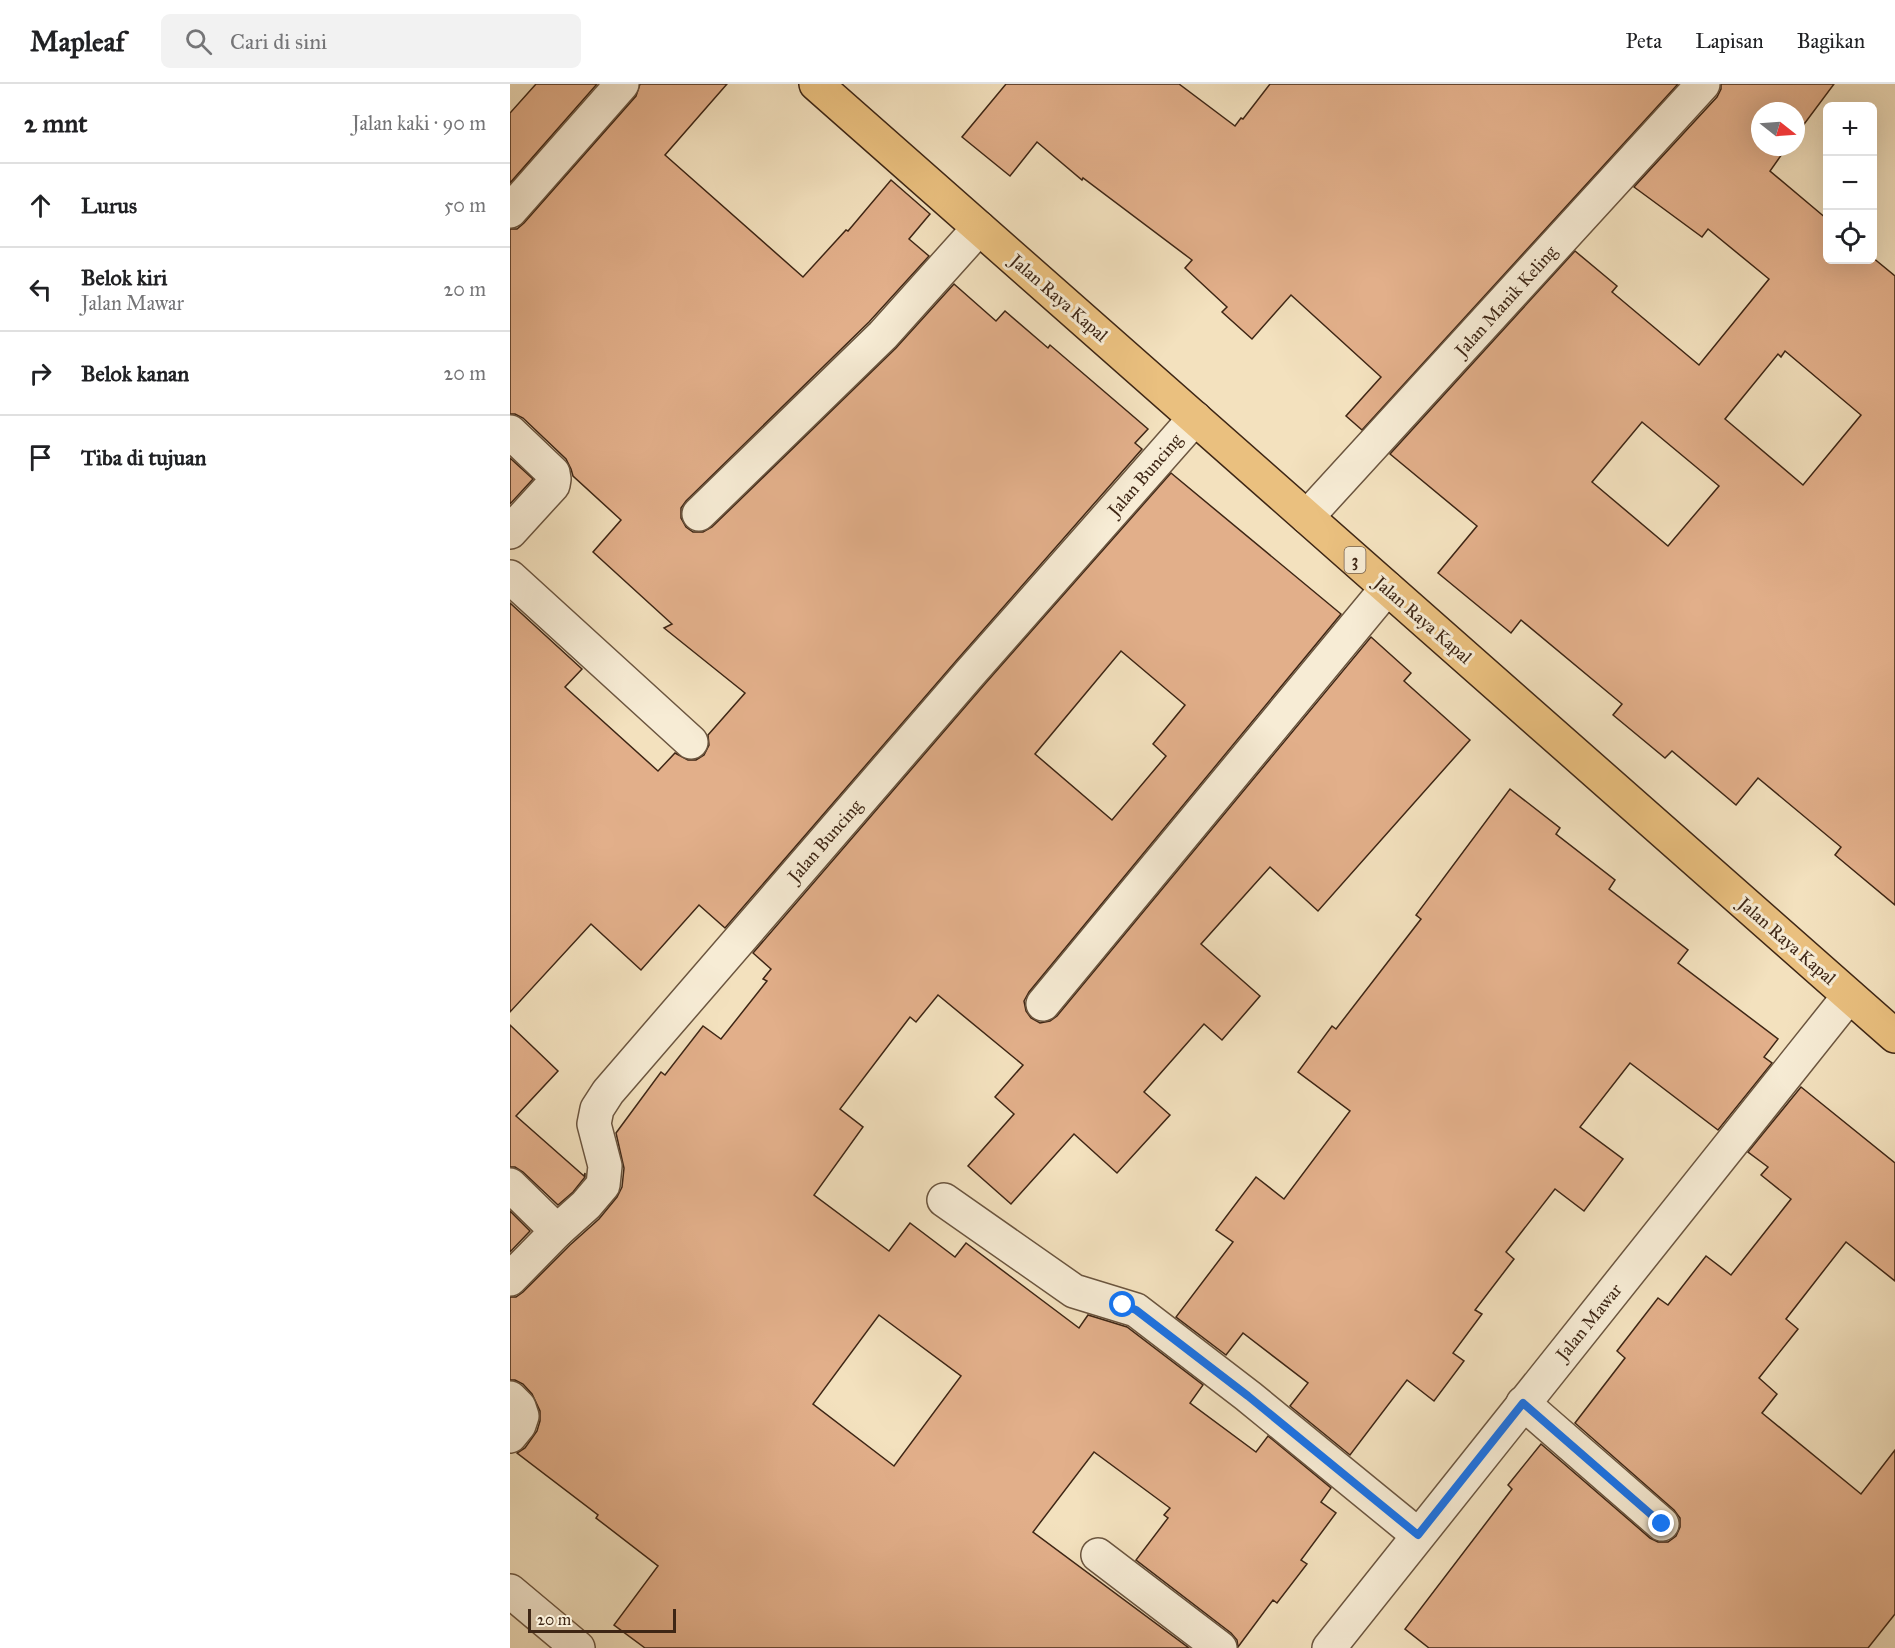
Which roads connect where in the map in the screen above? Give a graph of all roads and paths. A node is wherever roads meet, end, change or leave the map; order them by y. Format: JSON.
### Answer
{"nodes":[{"id":1,"x":622,"y":84,"type":"edge"},
{"id":2,"x":816,"y":84,"type":"edge"},
{"id":3,"x":1703,"y":84,"type":"edge"},
{"id":4,"x":510,"y":211,"type":"edge"},
{"id":5,"x":979,"y":228,"type":"junction"},
{"id":6,"x":1195,"y":418,"type":"junction"},
{"id":7,"x":510,"y":432,"type":"edge"},
{"id":8,"x":699,"y":514,"type":"dead end"},
{"id":9,"x":1307,"y":517,"type":"junction"},
{"id":10,"x":510,"y":532,"type":"edge"},
{"id":11,"x":510,"y":577,"type":"edge"},
{"id":12,"x":1386,"y":588,"type":"junction"},
{"id":13,"x":691,"y":742,"type":"dead end"},
{"id":14,"x":1849,"y":996,"type":"junction"},
{"id":15,"x":1043,"y":1004,"type":"dead end"},
{"id":16,"x":1895,"y":1036,"type":"edge"},
{"id":17,"x":510,"y":1185,"type":"edge"},
{"id":18,"x":944,"y":1200,"type":"dead end"},
{"id":19,"x":557,"y":1232,"type":"junction"},
{"id":20,"x":510,"y":1279,"type":"edge"},
{"id":21,"x":510,"y":1398,"type":"edge"},
{"id":22,"x":1523,"y":1403,"type":"junction"},
{"id":23,"x":510,"y":1436,"type":"edge"},
{"id":24,"x":1662,"y":1524,"type":"dead end"},
{"id":25,"x":1418,"y":1535,"type":"junction"},
{"id":26,"x":1098,"y":1555,"type":"dead end"},
{"id":27,"x":510,"y":1591,"type":"edge"},
{"id":28,"x":578,"y":1648,"type":"edge"},
{"id":29,"x":1220,"y":1648,"type":"edge"},
{"id":30,"x":1329,"y":1648,"type":"edge"}],
"edges":[{"from":1,"to":4,"type":"street"},
{"from":2,"to":5,"type":"highway","name":"Jalan Raya Kapal","number":"3"},
{"from":3,"to":9,"type":"street","name":"Jalan Manik Keling"},
{"from":5,"to":6,"type":"highway","name":"Jalan Raya Kapal","number":"3"},
{"from":5,"to":8,"type":"street"},
{"from":6,"to":9,"type":"highway","name":"Jalan Raya Kapal","number":"3"},
{"from":6,"to":19,"type":"street","name":"Jalan Buncing"},
{"from":7,"to":10,"type":"street"},
{"from":9,"to":12,"type":"highway","name":"Jalan Raya Kapal","number":"3"},
{"from":11,"to":13,"type":"street"},
{"from":12,"to":14,"type":"highway","name":"Jalan Raya Kapal","number":"3"},
{"from":12,"to":15,"type":"street"},
{"from":14,"to":16,"type":"highway","name":"Jalan Raya Kapal","number":"3"},
{"from":14,"to":22,"type":"street","name":"Jalan Mawar"},
{"from":17,"to":19,"type":"street"},
{"from":18,"to":25,"type":"street"},
{"from":19,"to":20,"type":"street","name":"Jalan Buncing"},
{"from":21,"to":23,"type":"street"},
{"from":22,"to":24,"type":"street"},
{"from":22,"to":25,"type":"street","name":"Jalan Mawar"},
{"from":25,"to":30,"type":"street","name":"Jalan Mawar"},
{"from":26,"to":29,"type":"street"},
{"from":27,"to":28,"type":"street"}]}
